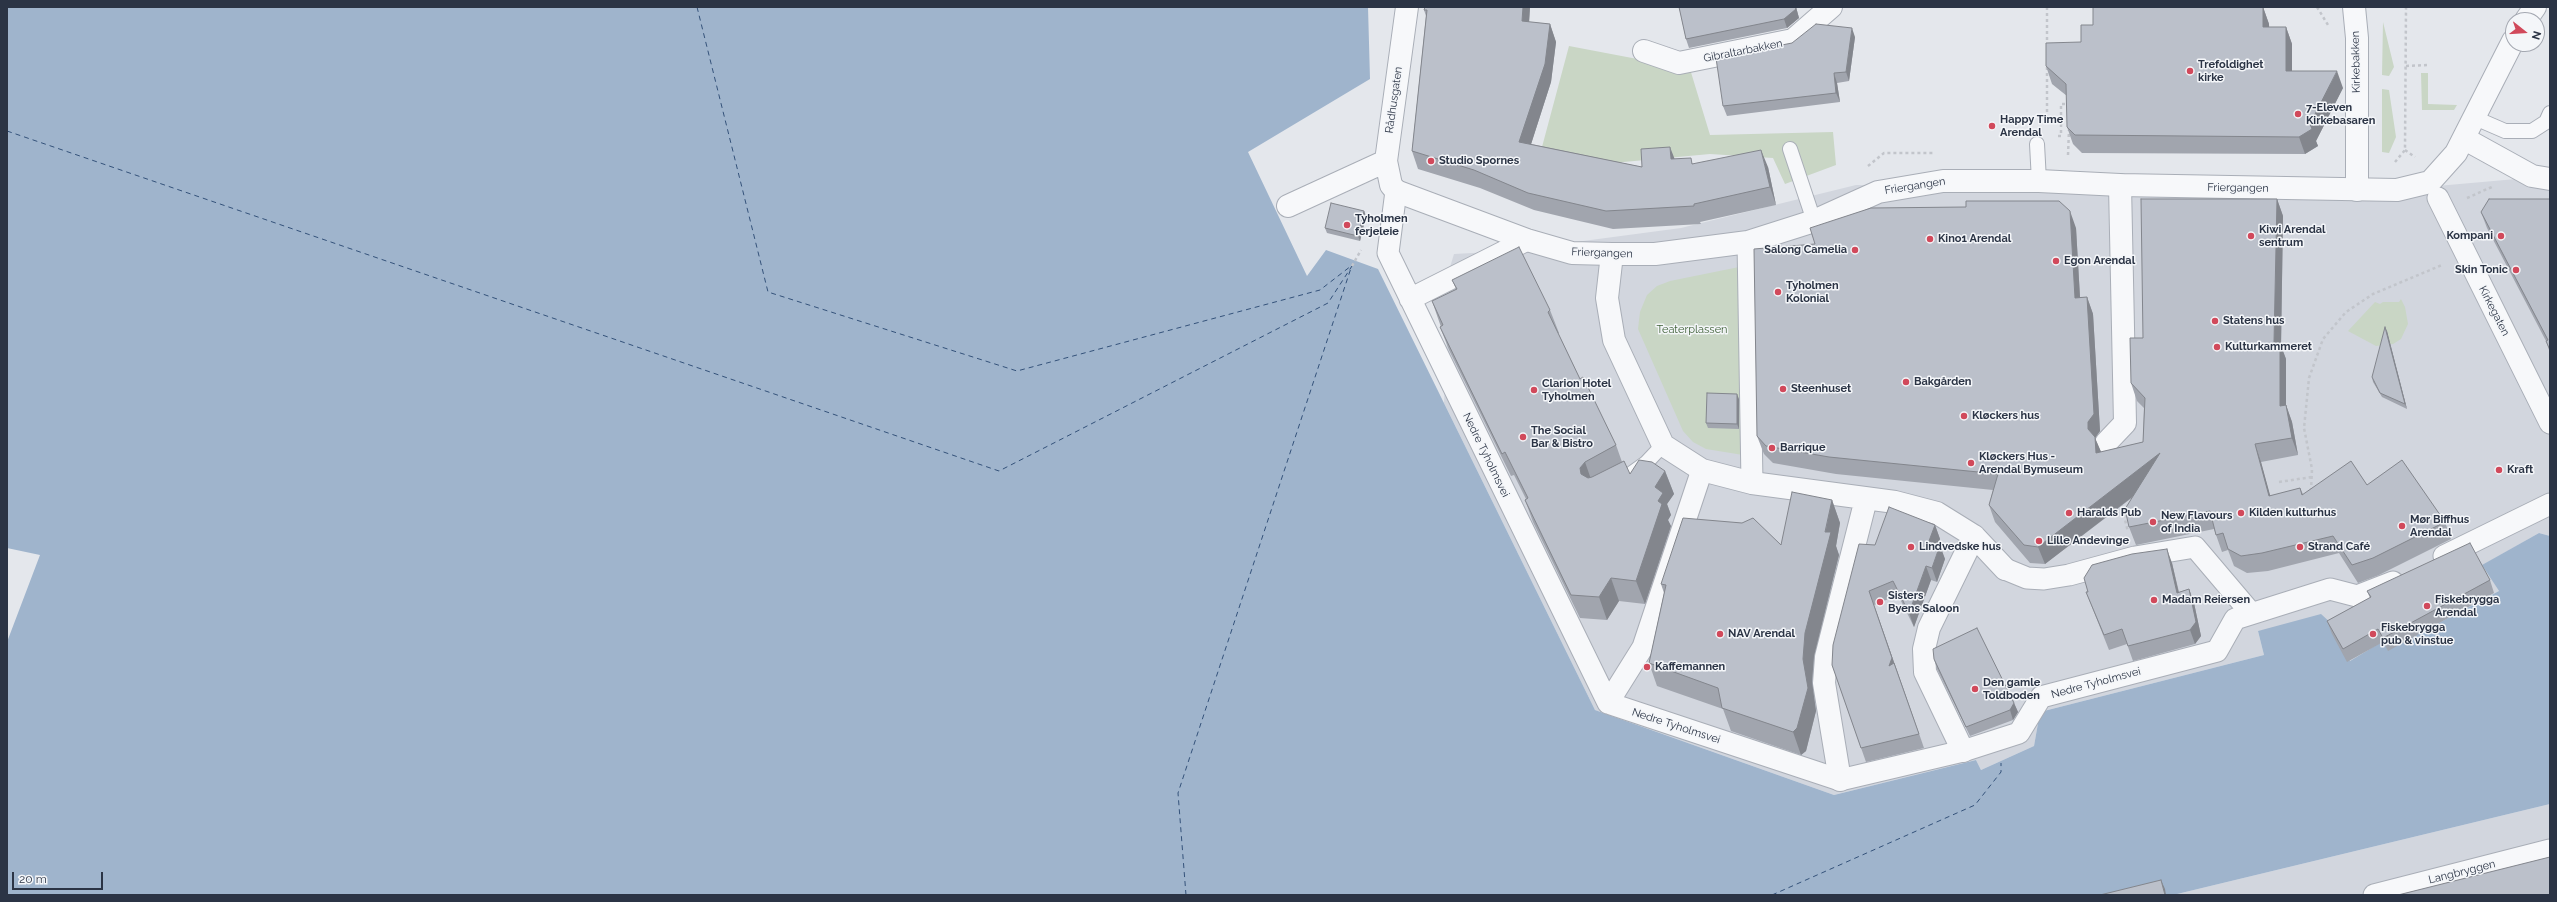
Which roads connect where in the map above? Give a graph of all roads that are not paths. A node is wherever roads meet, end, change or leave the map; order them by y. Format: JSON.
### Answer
{"nodes":[{"id":1,"x":1407,"y":7,"type":"edge"},
{"id":2,"x":1831,"y":7,"type":"edge"},
{"id":3,"x":2354,"y":7,"type":"edge"},
{"id":4,"x":1644,"y":51,"type":"dead end"},
{"id":5,"x":2508,"y":52,"type":"edge"},
{"id":6,"x":2550,"y":113,"type":"edge"},
{"id":7,"x":2475,"y":118,"type":"junction"},
{"id":8,"x":2465,"y":139,"type":"junction"},
{"id":9,"x":2037,"y":144,"type":"dead end"},
{"id":10,"x":1790,"y":149,"type":"dead end"},
{"id":11,"x":1386,"y":161,"type":"junction"},
{"id":12,"x":2550,"y":179,"type":"edge"},
{"id":13,"x":2039,"y":181,"type":"junction"},
{"id":14,"x":2120,"y":186,"type":"junction"},
{"id":15,"x":2357,"y":190,"type":"junction"},
{"id":16,"x":1396,"y":191,"type":"junction"},
{"id":17,"x":2437,"y":196,"type":"junction"},
{"id":18,"x":1288,"y":206,"type":"dead end"},
{"id":19,"x":1814,"y":221,"type":"junction"},
{"id":20,"x":1527,"y":240,"type":"junction"},
{"id":21,"x":1748,"y":242,"type":"junction"},
{"id":22,"x":1612,"y":254,"type":"junction"},
{"id":23,"x":1410,"y":299,"type":"junction"},
{"id":24,"x":2550,"y":423,"type":"edge"},
{"id":25,"x":2106,"y":443,"type":"dead end"},
{"id":26,"x":1663,"y":445,"type":"junction"},
{"id":27,"x":1702,"y":470,"type":"junction"},
{"id":28,"x":1618,"y":481,"type":"edge"},
{"id":29,"x":1752,"y":484,"type":"junction"},
{"id":30,"x":1866,"y":499,"type":"junction"},
{"id":31,"x":2550,"y":504,"type":"edge"},
{"id":32,"x":1974,"y":536,"type":"junction"},
{"id":33,"x":2005,"y":570,"type":"joint"},
{"id":34,"x":2251,"y":613,"type":"junction"},
{"id":35,"x":1608,"y":703,"type":"junction"},
{"id":36,"x":1963,"y":751,"type":"junction"},
{"id":37,"x":1840,"y":780,"type":"junction"},
{"id":38,"x":2550,"y":850,"type":"edge"},
{"id":39,"x":2374,"y":895,"type":"edge"}],
"edges":[{"from":1,"to":11,"type":"street","name":"Rådhusgaten"},
{"from":2,"to":4,"type":"street","name":"Gibraltarbakken"},
{"from":3,"to":15,"type":"street","name":"Kirkebakken"},
{"from":5,"to":7,"type":"street"},
{"from":6,"to":7,"type":"lane"},
{"from":7,"to":8,"type":"street"},
{"from":8,"to":12,"type":"street"},
{"from":8,"to":17,"type":"street"},
{"from":9,"to":13,"type":"lane"},
{"from":10,"to":19,"type":"lane"},
{"from":11,"to":16,"type":"street","name":"Rådhusgaten"},
{"from":11,"to":18,"type":"street"},
{"from":13,"to":14,"type":"street","name":"Friergangen"},
{"from":13,"to":19,"type":"street","name":"Friergangen"},
{"from":14,"to":15,"type":"street","name":"Friergangen"},
{"from":14,"to":25,"type":"street"},
{"from":15,"to":17,"type":"street","name":"Friergangen"},
{"from":16,"to":20,"type":"street","name":"Friergangen"},
{"from":16,"to":23,"type":"street","name":"Nedre Tyholmsvei"},
{"from":17,"to":24,"type":"street","name":"Kirkegaten"},
{"from":19,"to":21,"type":"street","name":"Friergangen"},
{"from":20,"to":22,"type":"street","name":"Friergangen"},
{"from":20,"to":23,"type":"street"},
{"from":21,"to":22,"type":"street","name":"Friergangen"},
{"from":21,"to":29,"type":"street"},
{"from":22,"to":26,"type":"street"},
{"from":23,"to":35,"type":"street","name":"Nedre Tyholmsvei"},
{"from":26,"to":27,"type":"street"},
{"from":26,"to":28,"type":"lane"},
{"from":27,"to":29,"type":"street"},
{"from":27,"to":35,"type":"street"},
{"from":29,"to":30,"type":"street"},
{"from":30,"to":32,"type":"street"},
{"from":30,"to":37,"type":"street"},
{"from":31,"to":34,"type":"street","name":"Nedre Tyholmsvei"},
{"from":32,"to":33,"type":"street"},
{"from":32,"to":36,"type":"street"},
{"from":33,"to":34,"type":"street"},
{"from":34,"to":36,"type":"street","name":"Nedre Tyholmsvei"},
{"from":35,"to":37,"type":"street","name":"Nedre Tyholmsvei"},
{"from":36,"to":37,"type":"street","name":"Nedre Tyholmsvei"},
{"from":38,"to":39,"type":"street","name":"Langbryggen"}]}
